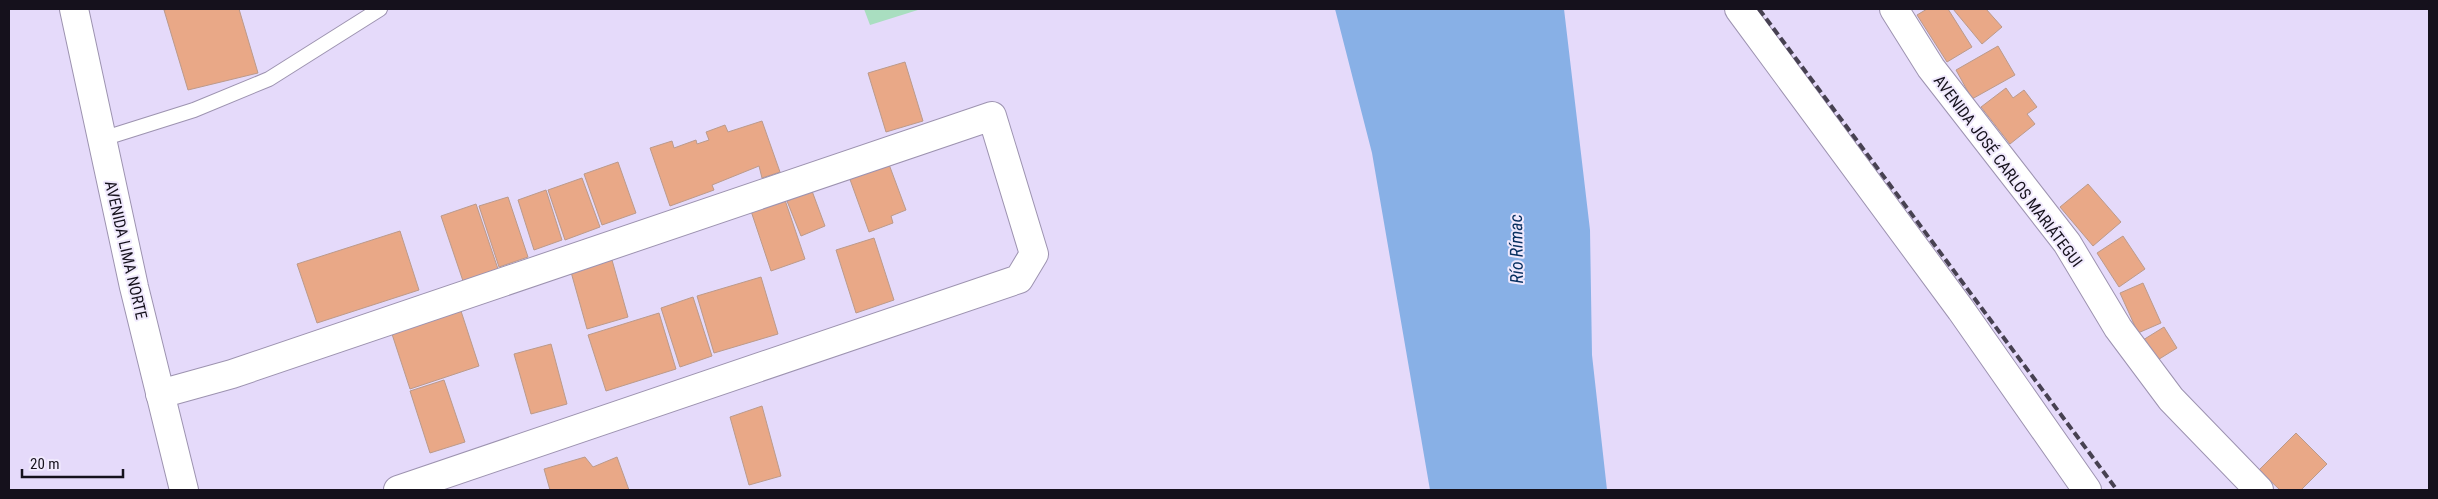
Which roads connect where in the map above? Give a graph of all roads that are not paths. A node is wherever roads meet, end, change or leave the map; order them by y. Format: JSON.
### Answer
{"nodes":[{"id":1,"x":74,"y":9,"type":"edge"},
{"id":2,"x":380,"y":9,"type":"edge"},
{"id":3,"x":1739,"y":9,"type":"edge"},
{"id":4,"x":1894,"y":9,"type":"edge"},
{"id":5,"x":102,"y":139,"type":"junction"},
{"id":6,"x":160,"y":394,"type":"junction"},
{"id":7,"x":184,"y":490,"type":"edge"},
{"id":8,"x":398,"y":490,"type":"edge"},
{"id":9,"x":2087,"y":490,"type":"edge"},
{"id":10,"x":2259,"y":490,"type":"edge"}],
"edges":[{"from":1,"to":5,"type":"main road","name":"AVENIDA LIMA NORTE"},
{"from":2,"to":5,"type":"lane"},
{"from":3,"to":9,"type":"main road"},
{"from":4,"to":10,"type":"main road","name":"AVENIDA JOSÉ CARLOS MARIÁTEGUI"},
{"from":5,"to":6,"type":"main road","name":"AVENIDA LIMA NORTE"},
{"from":6,"to":7,"type":"main road","name":"AVENIDA LIMA NORTE"},
{"from":6,"to":8,"type":"main road"}]}
